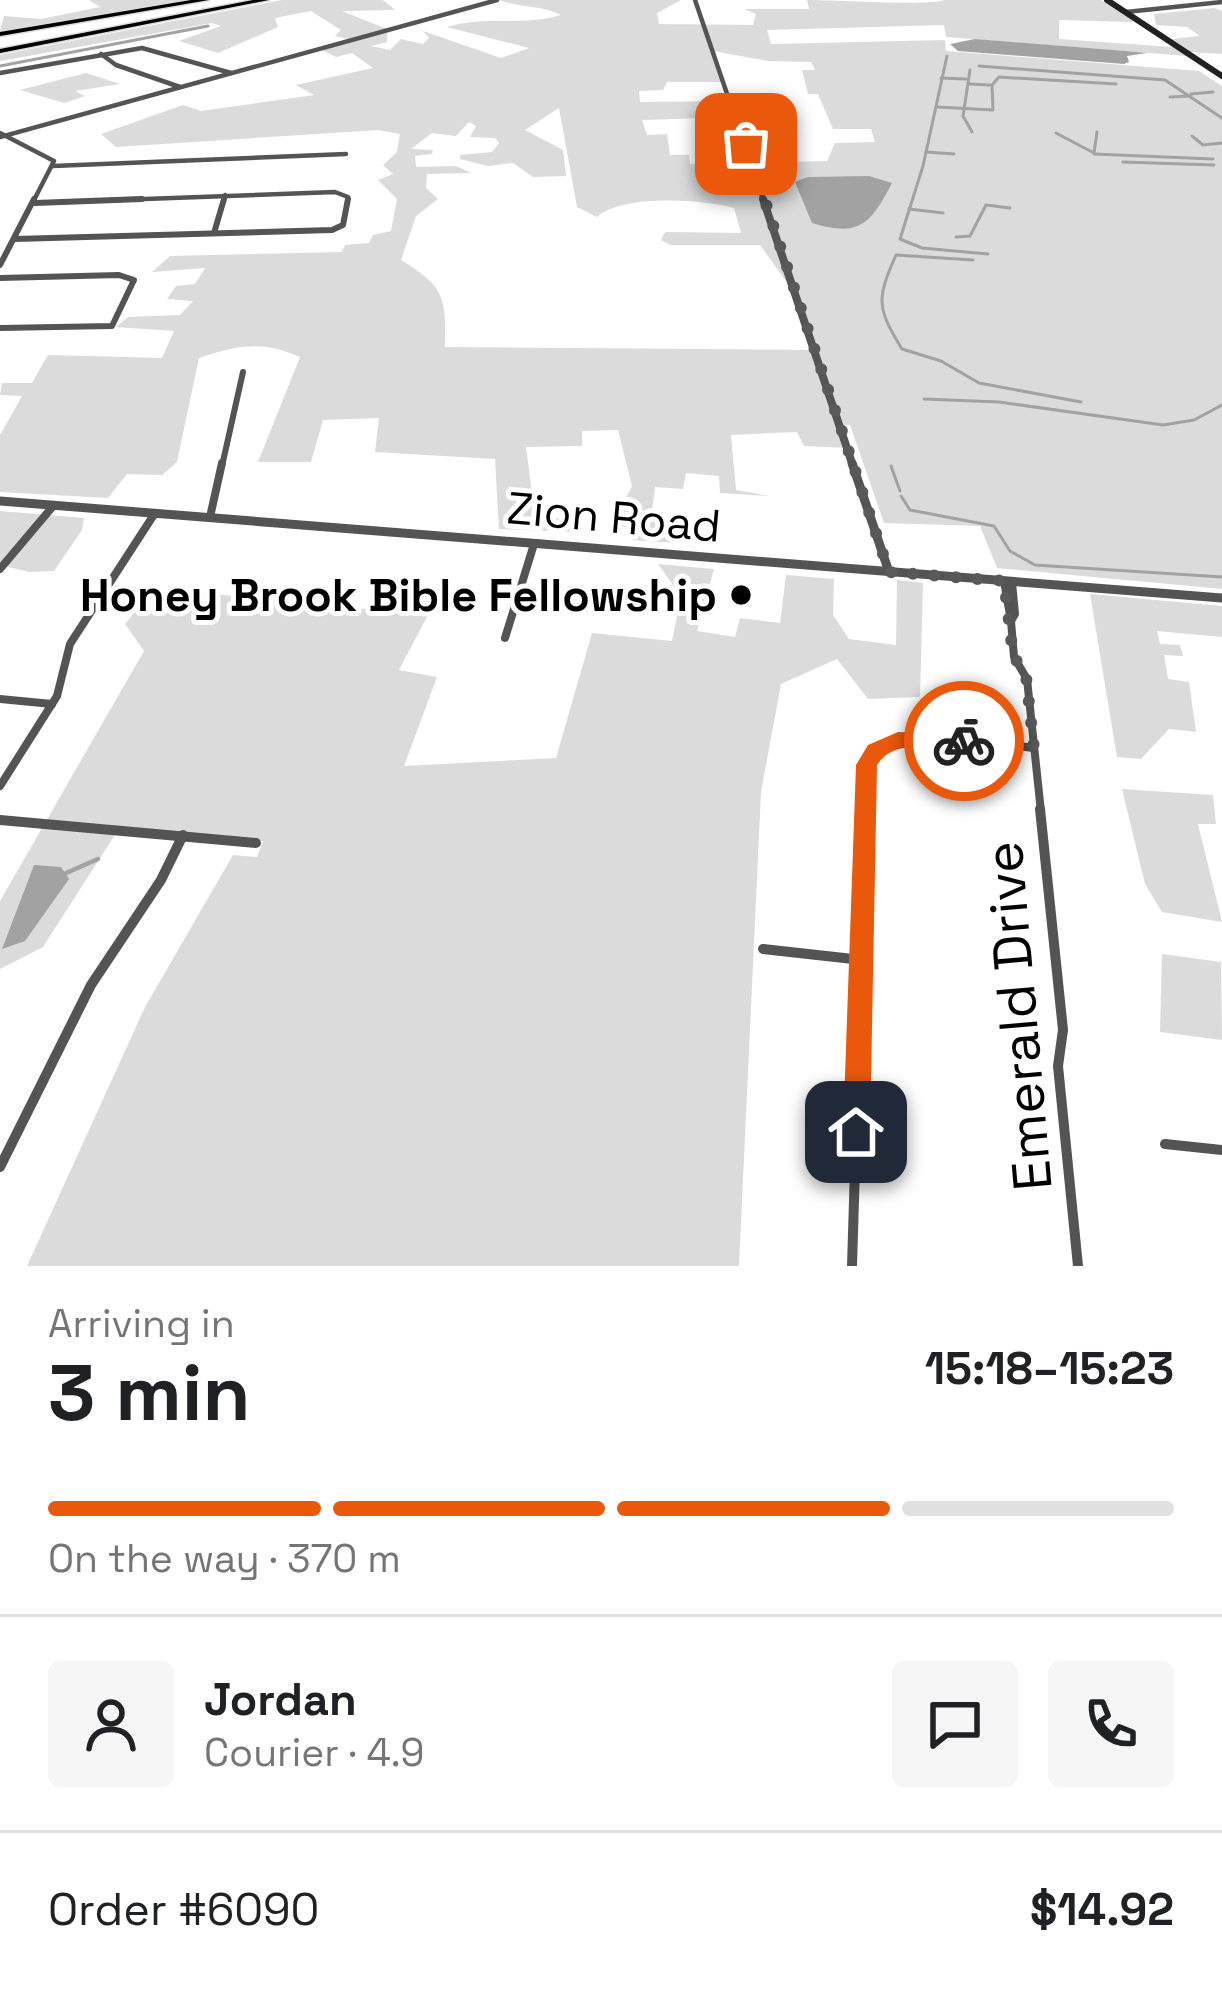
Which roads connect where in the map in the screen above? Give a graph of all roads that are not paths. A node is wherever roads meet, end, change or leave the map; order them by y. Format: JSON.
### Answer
{"nodes":[{"id":1,"x":205,"y":0,"type":"edge"},
{"id":2,"x":265,"y":0,"type":"edge"},
{"id":3,"x":497,"y":0,"type":"edge"},
{"id":4,"x":694,"y":0,"type":"edge"},
{"id":5,"x":1107,"y":0,"type":"edge"},
{"id":6,"x":1220,"y":4,"type":"edge"},
{"id":7,"x":1128,"y":13,"type":"junction"},
{"id":8,"x":0,"y":34,"type":"edge"},
{"id":9,"x":0,"y":51,"type":"edge"},
{"id":10,"x":101,"y":54,"type":"junction"},
{"id":11,"x":0,"y":73,"type":"edge"},
{"id":12,"x":231,"y":73,"type":"junction"},
{"id":13,"x":1222,"y":76,"type":"edge"},
{"id":14,"x":180,"y":87,"type":"junction"},
{"id":15,"x":2,"y":135,"type":"edge"},
{"id":16,"x":346,"y":154,"type":"dead end"},
{"id":17,"x":53,"y":166,"type":"junction"},
{"id":18,"x":225,"y":195,"type":"junction"},
{"id":19,"x":35,"y":203,"type":"junction"},
{"id":20,"x":214,"y":233,"type":"junction"},
{"id":21,"x":15,"y":238,"type":"junction"},
{"id":22,"x":0,"y":265,"type":"edge"},
{"id":23,"x":0,"y":278,"type":"edge"},
{"id":24,"x":0,"y":328,"type":"edge"},
{"id":25,"x":243,"y":372,"type":"dead end"},
{"id":26,"x":0,"y":501,"type":"edge"},
{"id":27,"x":54,"y":505,"type":"junction"},
{"id":28,"x":155,"y":513,"type":"junction"},
{"id":29,"x":210,"y":518,"type":"junction"},
{"id":30,"x":534,"y":544,"type":"junction"},
{"id":31,"x":0,"y":569,"type":"edge"},
{"id":32,"x":889,"y":572,"type":"junction"},
{"id":33,"x":1008,"y":581,"type":"junction"},
{"id":34,"x":1222,"y":598,"type":"edge"},
{"id":35,"x":505,"y":638,"type":"dead end"},
{"id":36,"x":0,"y":699,"type":"edge"},
{"id":37,"x":52,"y":704,"type":"junction"},
{"id":38,"x":1034,"y":748,"type":"junction"},
{"id":39,"x":0,"y":786,"type":"edge"},
{"id":40,"x":0,"y":820,"type":"edge"},
{"id":41,"x":183,"y":836,"type":"junction"},
{"id":42,"x":256,"y":843,"type":"dead end"},
{"id":43,"x":763,"y":950,"type":"dead end"},
{"id":44,"x":862,"y":960,"type":"junction"},
{"id":45,"x":1165,"y":1144,"type":"dead end"},
{"id":46,"x":1222,"y":1150,"type":"edge"},
{"id":47,"x":0,"y":1167,"type":"edge"},
{"id":48,"x":852,"y":1266,"type":"edge"},
{"id":49,"x":1078,"y":1266,"type":"edge"}],
"edges":[{"from":1,"to":8,"type":"highway"},
{"from":2,"to":9,"type":"highway"},
{"from":3,"to":12,"type":"street"},
{"from":4,"to":32,"type":"street"},
{"from":5,"to":7,"type":"main road"},
{"from":6,"to":7,"type":"street"},
{"from":7,"to":13,"type":"main road"},
{"from":10,"to":11,"type":"street"},
{"from":10,"to":12,"type":"street"},
{"from":10,"to":14,"type":"street"},
{"from":12,"to":14,"type":"street"},
{"from":14,"to":15,"type":"street"},
{"from":15,"to":17,"type":"street"},
{"from":16,"to":17,"type":"street"},
{"from":17,"to":19,"type":"street"},
{"from":18,"to":19,"type":"street"},
{"from":18,"to":20,"type":"street"},
{"from":18,"to":20,"type":"street"},
{"from":19,"to":21,"type":"street"},
{"from":20,"to":21,"type":"street"},
{"from":21,"to":22,"type":"street"},
{"from":23,"to":24,"type":"street"},
{"from":25,"to":29,"type":"street"},
{"from":26,"to":27,"type":"street","name":"Zion Road"},
{"from":27,"to":28,"type":"street","name":"Zion Road"},
{"from":27,"to":31,"type":"street"},
{"from":28,"to":29,"type":"street","name":"Zion Road"},
{"from":28,"to":37,"type":"street"},
{"from":29,"to":30,"type":"street","name":"Zion Road"},
{"from":30,"to":32,"type":"street","name":"Zion Road"},
{"from":30,"to":35,"type":"street"},
{"from":32,"to":33,"type":"street","name":"Zion Road"},
{"from":33,"to":34,"type":"street","name":"Zion Road"},
{"from":33,"to":38,"type":"street","name":"Emerald Drive"},
{"from":36,"to":37,"type":"street"},
{"from":37,"to":39,"type":"street"},
{"from":38,"to":44,"type":"street"},
{"from":38,"to":49,"type":"street","name":"Emerald Drive"},
{"from":40,"to":41,"type":"street"},
{"from":41,"to":42,"type":"street"},
{"from":41,"to":47,"type":"street"},
{"from":43,"to":44,"type":"street"},
{"from":44,"to":48,"type":"street"},
{"from":45,"to":46,"type":"street"}]}
